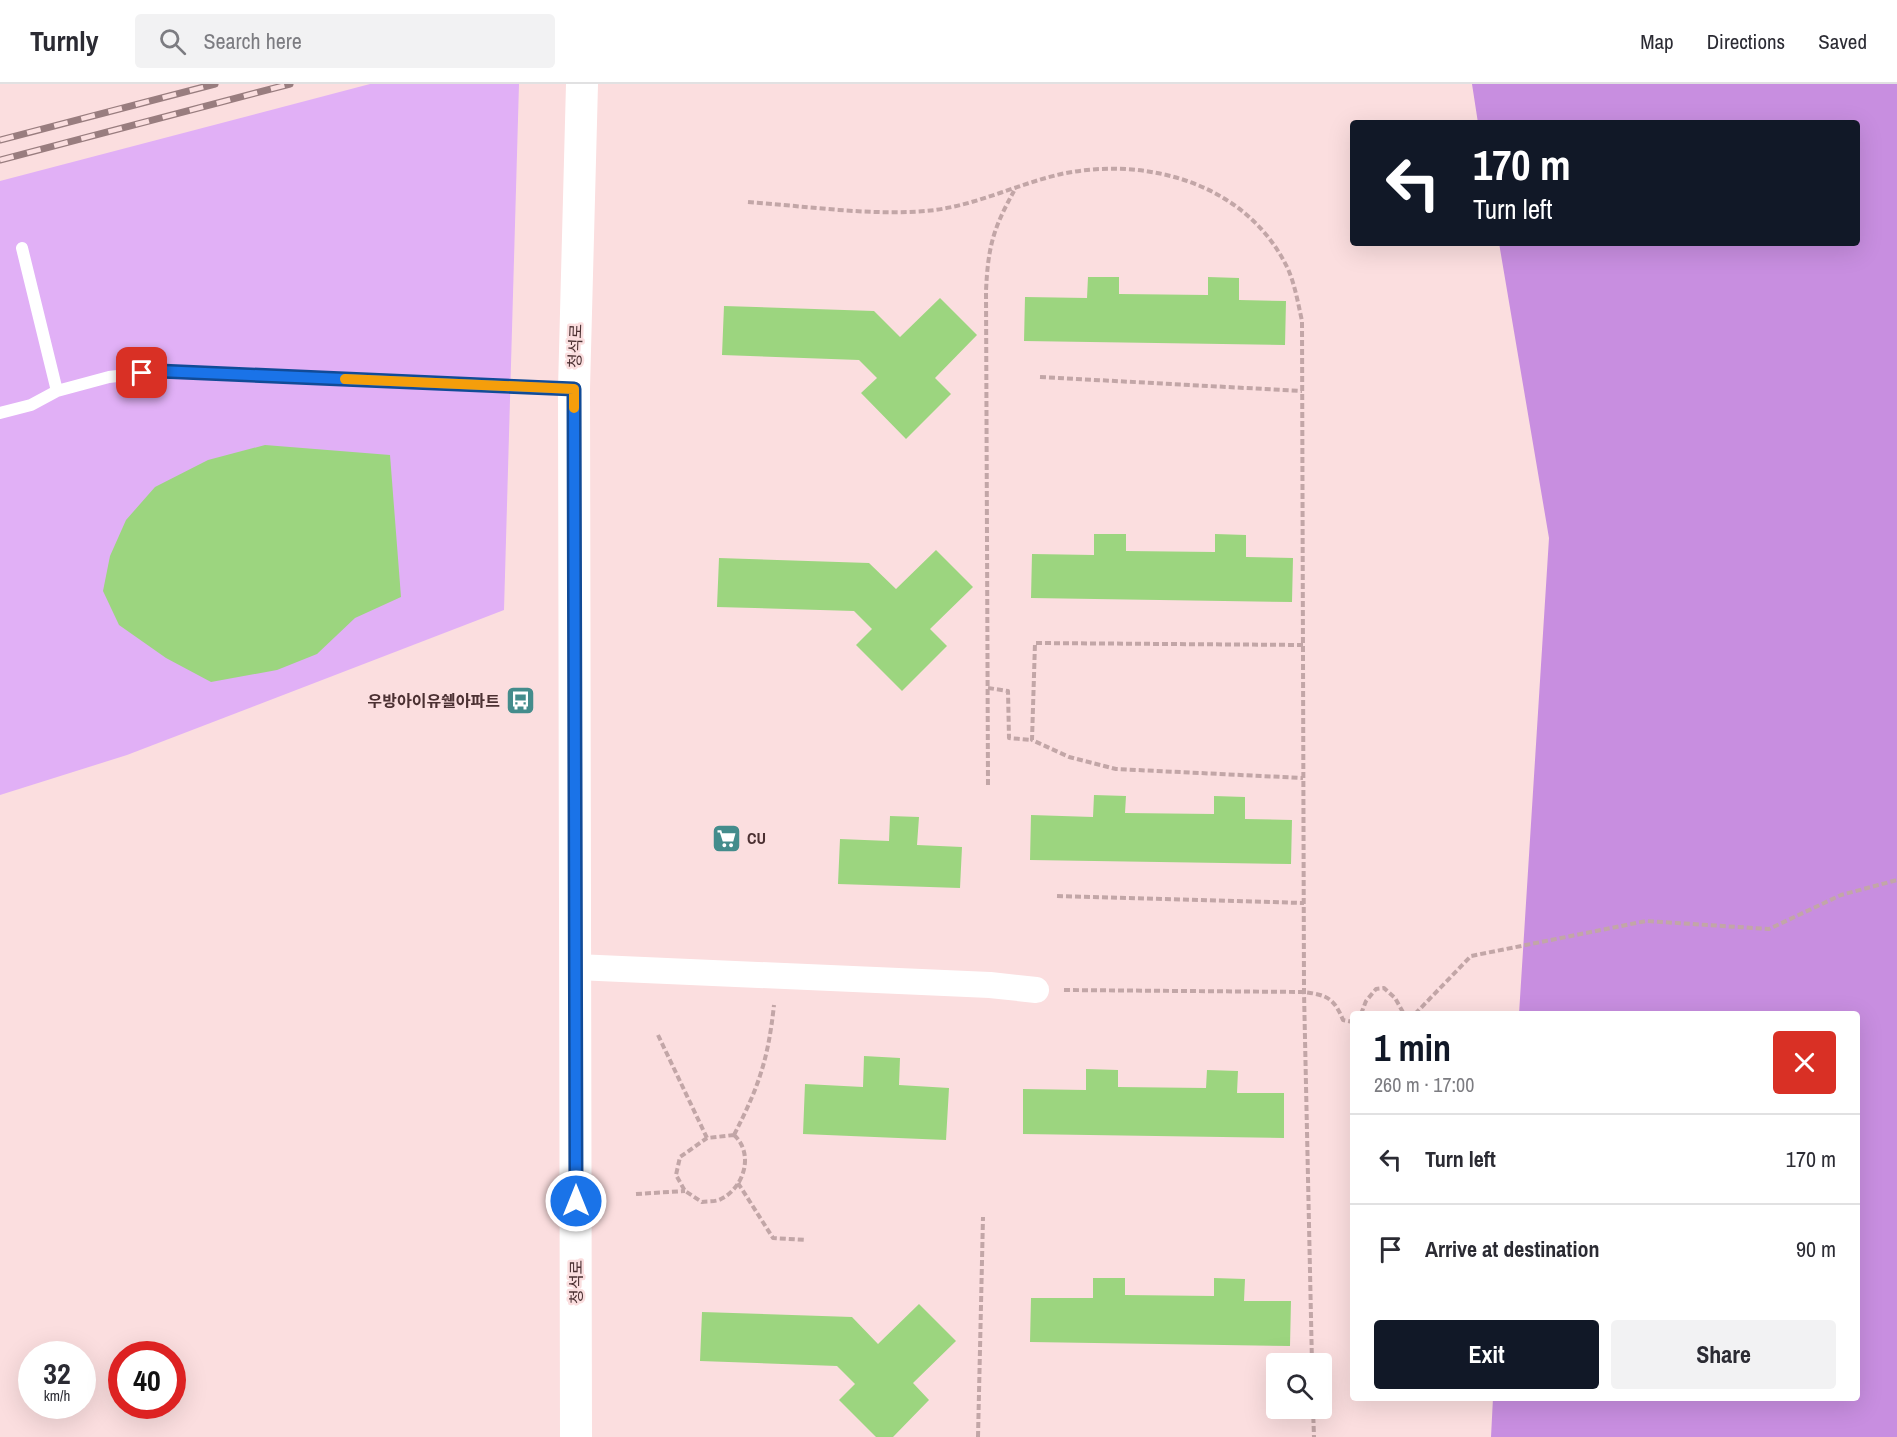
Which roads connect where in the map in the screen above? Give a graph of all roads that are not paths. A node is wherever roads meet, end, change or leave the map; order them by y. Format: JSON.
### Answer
{"nodes":[{"id":1,"x":582,"y":84,"type":"edge"},
{"id":2,"x":22,"y":248,"type":"dead end"},
{"id":3,"x":574,"y":389,"type":"junction"},
{"id":4,"x":57,"y":391,"type":"junction"},
{"id":5,"x":0,"y":413,"type":"edge"},
{"id":6,"x":576,"y":967,"type":"junction"},
{"id":7,"x":1036,"y":990,"type":"road end"},
{"id":8,"x":576,"y":1437,"type":"edge"}],
"edges":[{"from":1,"to":3,"type":"street","name":"청석로"},
{"from":2,"to":4,"type":"lane"},
{"from":3,"to":4,"type":"lane"},
{"from":3,"to":6,"type":"street","name":"청석로"},
{"from":4,"to":5,"type":"lane"},
{"from":6,"to":7,"type":"street"},
{"from":6,"to":8,"type":"street","name":"청석로"}]}
